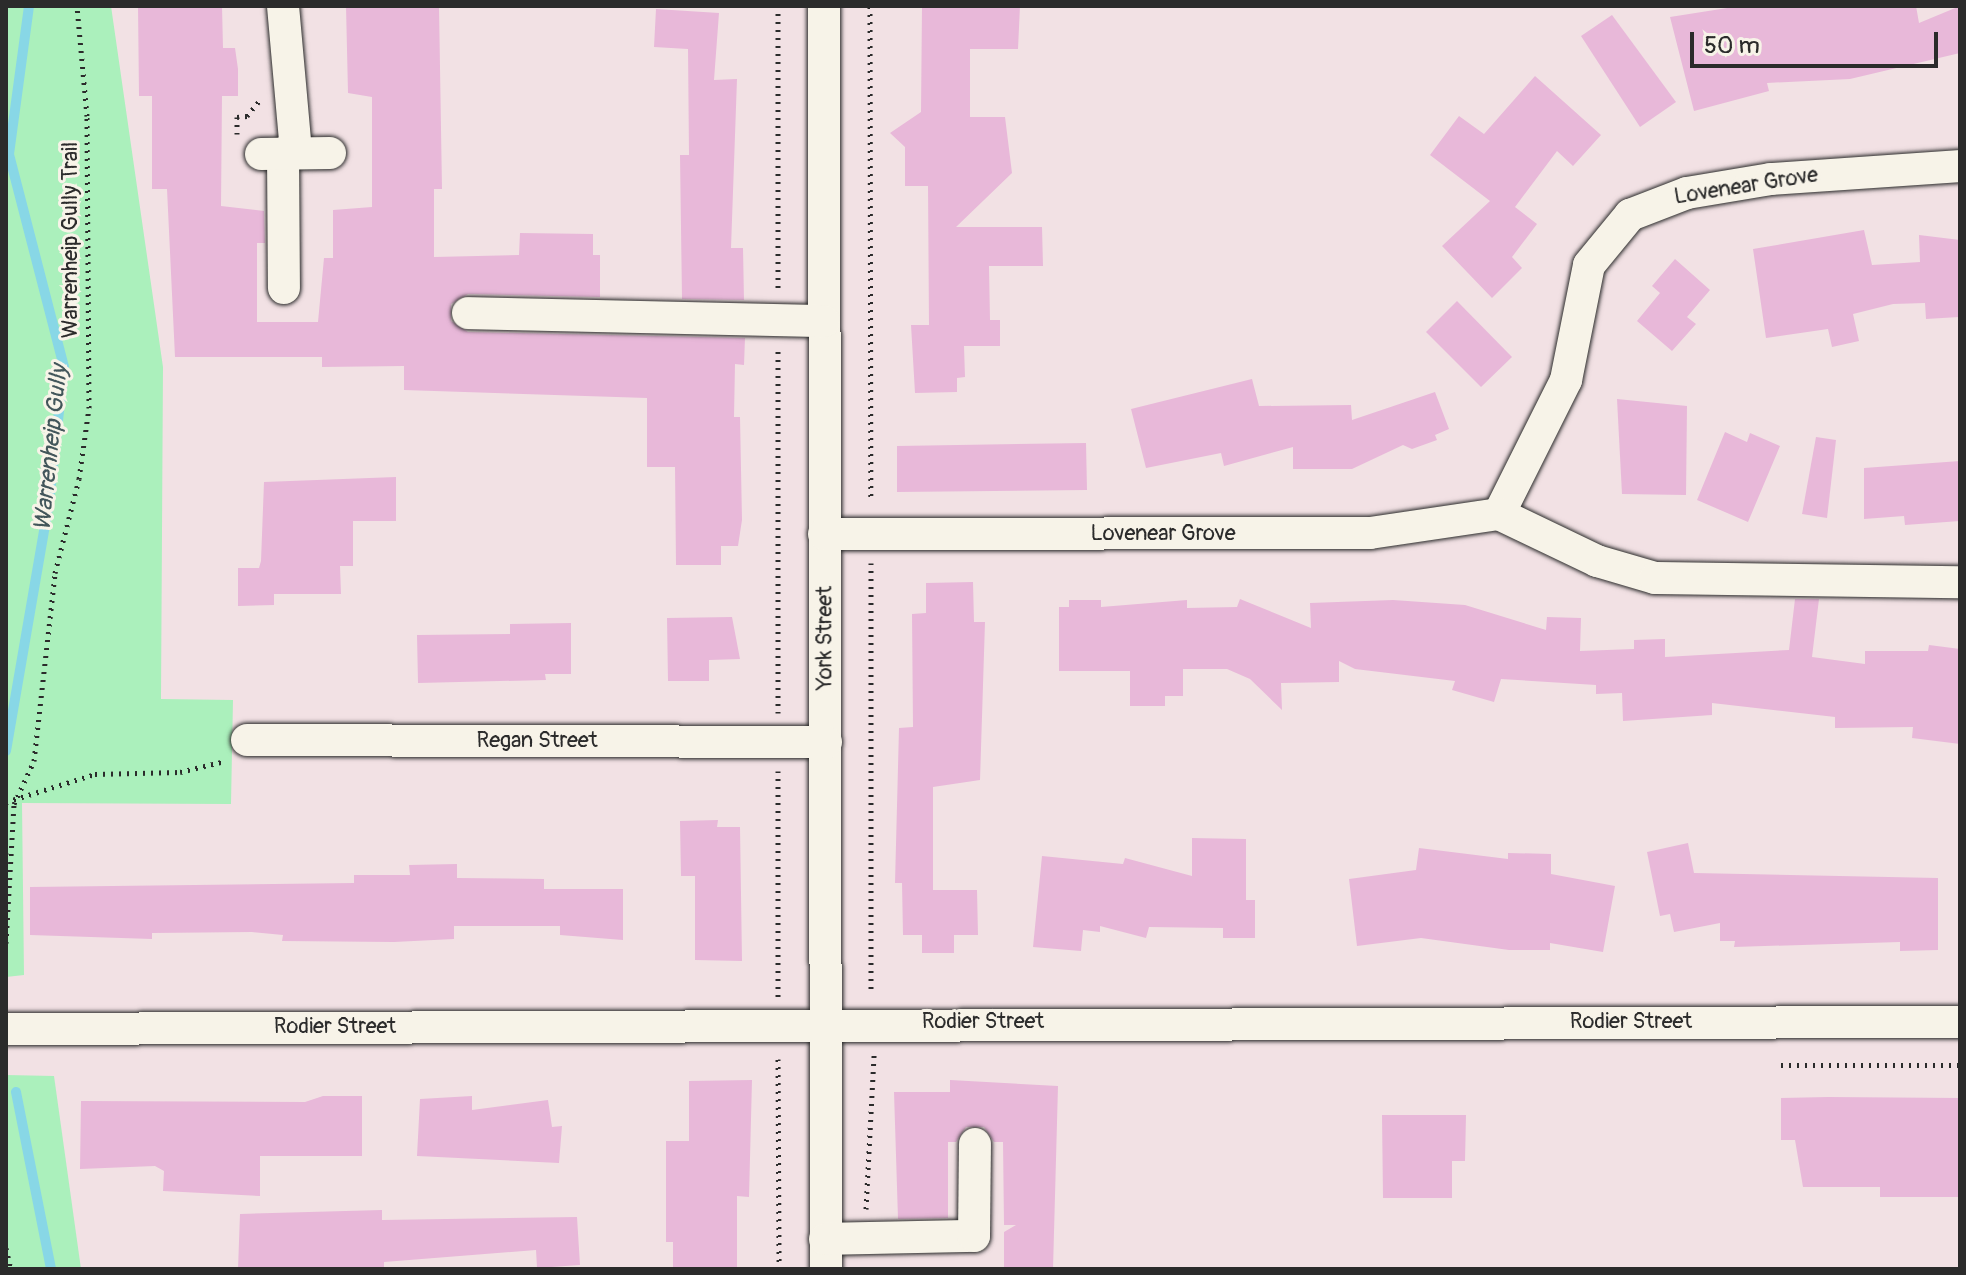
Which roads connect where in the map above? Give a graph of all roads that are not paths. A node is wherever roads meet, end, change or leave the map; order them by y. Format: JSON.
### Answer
{"nodes":[{"id":1,"x":283,"y":6,"type":"edge"},
{"id":2,"x":824,"y":6,"type":"edge"},
{"id":3,"x":269,"y":152,"type":"junction"},
{"id":4,"x":330,"y":153,"type":"dead end"},
{"id":5,"x":1960,"y":166,"type":"edge"},
{"id":6,"x":284,"y":288,"type":"dead end"},
{"id":7,"x":468,"y":313,"type":"dead end"},
{"id":8,"x":824,"y":321,"type":"junction"},
{"id":9,"x":1499,"y":514,"type":"junction"},
{"id":10,"x":824,"y":534,"type":"junction"},
{"id":11,"x":1960,"y":582,"type":"edge"},
{"id":12,"x":247,"y":740,"type":"road end"},
{"id":13,"x":826,"y":742,"type":"junction"},
{"id":14,"x":1960,"y":1022,"type":"edge"},
{"id":15,"x":824,"y":1023,"type":"junction"},
{"id":16,"x":6,"y":1029,"type":"edge"},
{"id":17,"x":975,"y":1144,"type":"dead end"},
{"id":18,"x":826,"y":1254,"type":"edge"}],
"edges":[{"from":1,"to":3,"type":"street"},
{"from":2,"to":8,"type":"street","name":"York Street"},
{"from":3,"to":4,"type":"street"},
{"from":3,"to":6,"type":"street"},
{"from":5,"to":9,"type":"street","name":"Lovenear Grove"},
{"from":7,"to":8,"type":"street"},
{"from":8,"to":10,"type":"street","name":"York Street"},
{"from":9,"to":10,"type":"street","name":"Lovenear Grove"},
{"from":9,"to":11,"type":"street"},
{"from":10,"to":13,"type":"street","name":"York Street"},
{"from":12,"to":13,"type":"street","name":"Regan Street"},
{"from":13,"to":15,"type":"street","name":"York Street"},
{"from":14,"to":15,"type":"street","name":"Rodier Street"},
{"from":15,"to":16,"type":"street","name":"Rodier Street"},
{"from":15,"to":18,"type":"street","name":"York Street"},
{"from":17,"to":18,"type":"street"}]}
